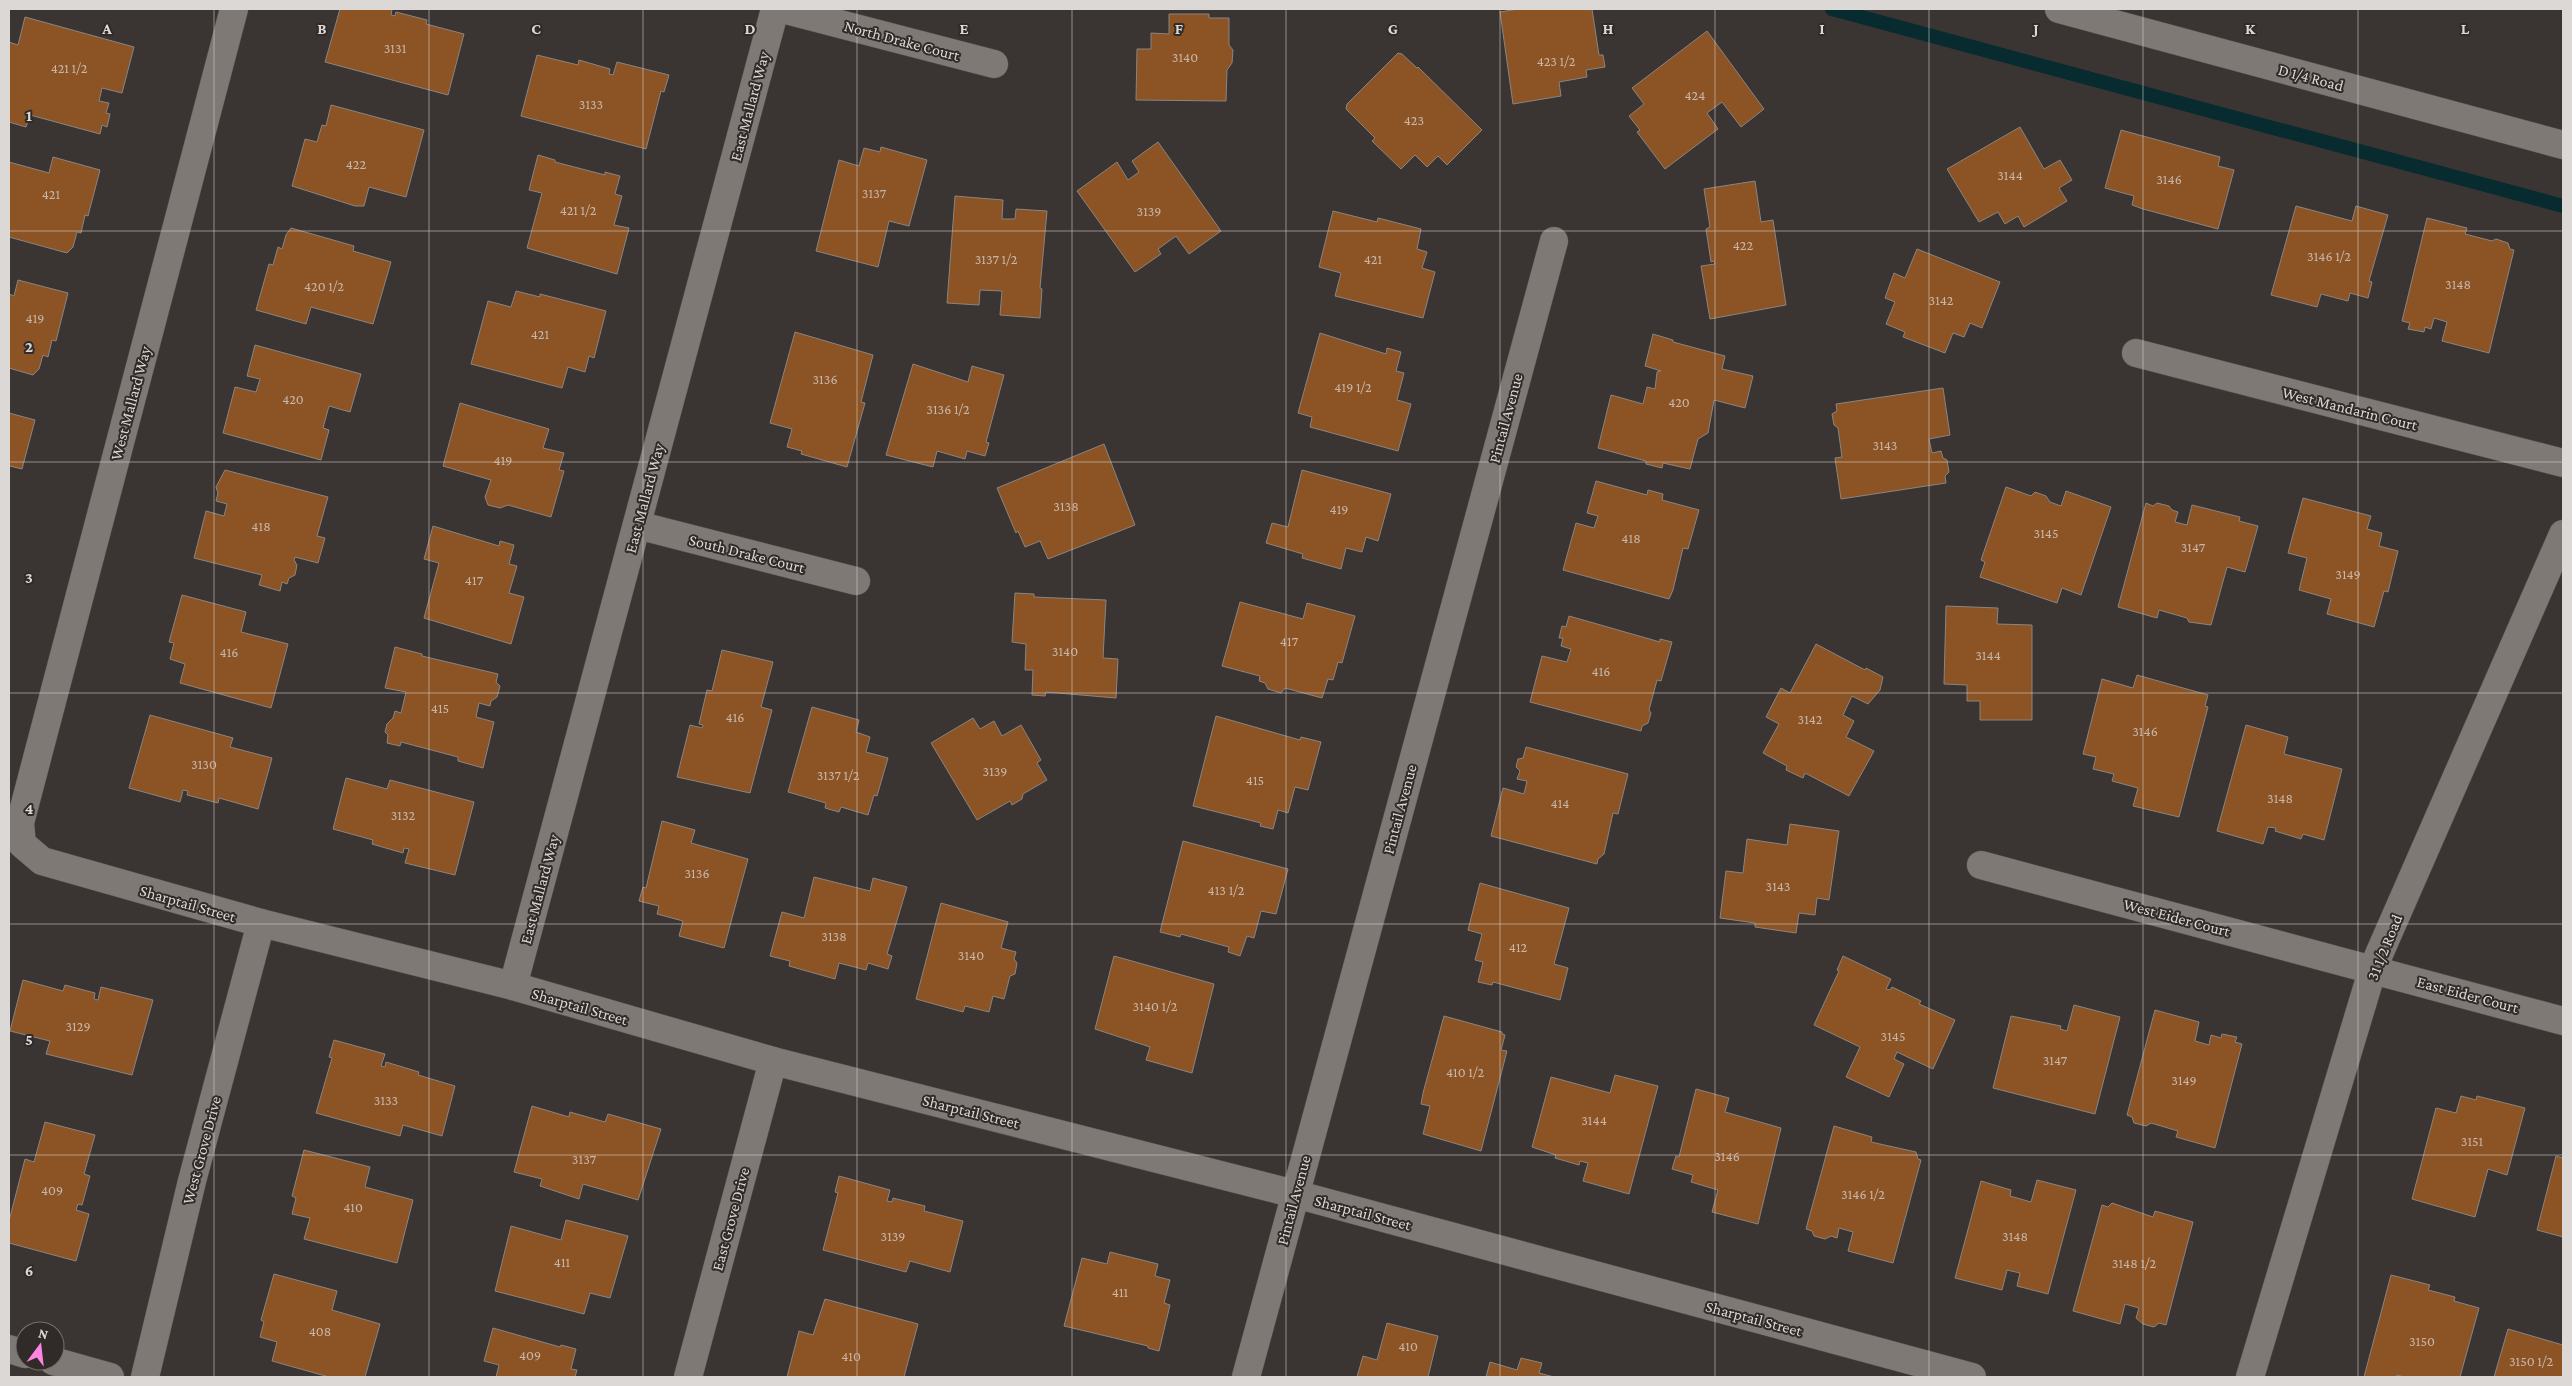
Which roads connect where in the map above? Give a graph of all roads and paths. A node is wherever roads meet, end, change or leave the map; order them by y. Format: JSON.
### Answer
{"nodes":[{"id":1,"x":234,"y":9,"type":"edge"},
{"id":2,"x":775,"y":9,"type":"edge"},
{"id":3,"x":782,"y":9,"type":"edge"},
{"id":4,"x":2060,"y":9,"type":"edge"},
{"id":5,"x":2129,"y":18,"type":"edge"},
{"id":6,"x":994,"y":64,"type":"dead end"},
{"id":7,"x":2563,"y":145,"type":"edge"},
{"id":8,"x":1554,"y":241,"type":"dead end"},
{"id":9,"x":2136,"y":353,"type":"dead end"},
{"id":10,"x":2563,"y":462,"type":"edge"},
{"id":11,"x":637,"y":526,"type":"junction"},
{"id":12,"x":2563,"y":534,"type":"edge"},
{"id":13,"x":856,"y":581,"type":"dead end"},
{"id":14,"x":27,"y":797,"type":"joint"},
{"id":15,"x":1981,"y":865,"type":"dead end"},
{"id":16,"x":261,"y":924,"type":"junction"},
{"id":17,"x":2373,"y":968,"type":"junction"},
{"id":18,"x":513,"y":986,"type":"junction"},
{"id":19,"x":2563,"y":1021,"type":"edge"},
{"id":20,"x":773,"y":1061,"type":"junction"},
{"id":21,"x":1295,"y":1194,"type":"junction"},
{"id":22,"x":65,"y":1364,"type":"edge"},
{"id":23,"x":110,"y":1377,"type":"edge"},
{"id":24,"x":145,"y":1377,"type":"edge"},
{"id":25,"x":688,"y":1377,"type":"edge"},
{"id":26,"x":1246,"y":1377,"type":"edge"},
{"id":27,"x":1972,"y":1377,"type":"edge"},
{"id":28,"x":2250,"y":1377,"type":"edge"}],
"edges":[{"from":1,"to":14,"type":"street","name":"West Mallard Way"},
{"from":2,"to":11,"type":"street","name":"East Mallard Way"},
{"from":3,"to":6,"type":"street","name":"North Drake Court"},
{"from":4,"to":5,"type":"street","name":"D 1/4 Road"},
{"from":5,"to":7,"type":"street","name":"D 1/4 Road"},
{"from":8,"to":21,"type":"street","name":"Pintail Avenue"},
{"from":9,"to":10,"type":"street","name":"West Mandarin Court"},
{"from":11,"to":13,"type":"street","name":"South Drake Court"},
{"from":11,"to":18,"type":"street","name":"East Mallard Way"},
{"from":12,"to":17,"type":"street","name":"31 1/2 Road"},
{"from":14,"to":16,"type":"street","name":"Sharptail Street"},
{"from":15,"to":17,"type":"street","name":"West Eider Court"},
{"from":16,"to":18,"type":"street","name":"Sharptail Street"},
{"from":16,"to":24,"type":"street","name":"West Grove Drive"},
{"from":17,"to":19,"type":"street","name":"East Eider Court"},
{"from":17,"to":28,"type":"street","name":"31 1/2 Road"},
{"from":18,"to":20,"type":"street","name":"Sharptail Street"},
{"from":20,"to":21,"type":"street","name":"Sharptail Street"},
{"from":20,"to":25,"type":"street","name":"East Grove Drive"},
{"from":21,"to":26,"type":"street","name":"Pintail Avenue"},
{"from":21,"to":27,"type":"street","name":"Sharptail Street"},
{"from":22,"to":23,"type":"street"}]}
